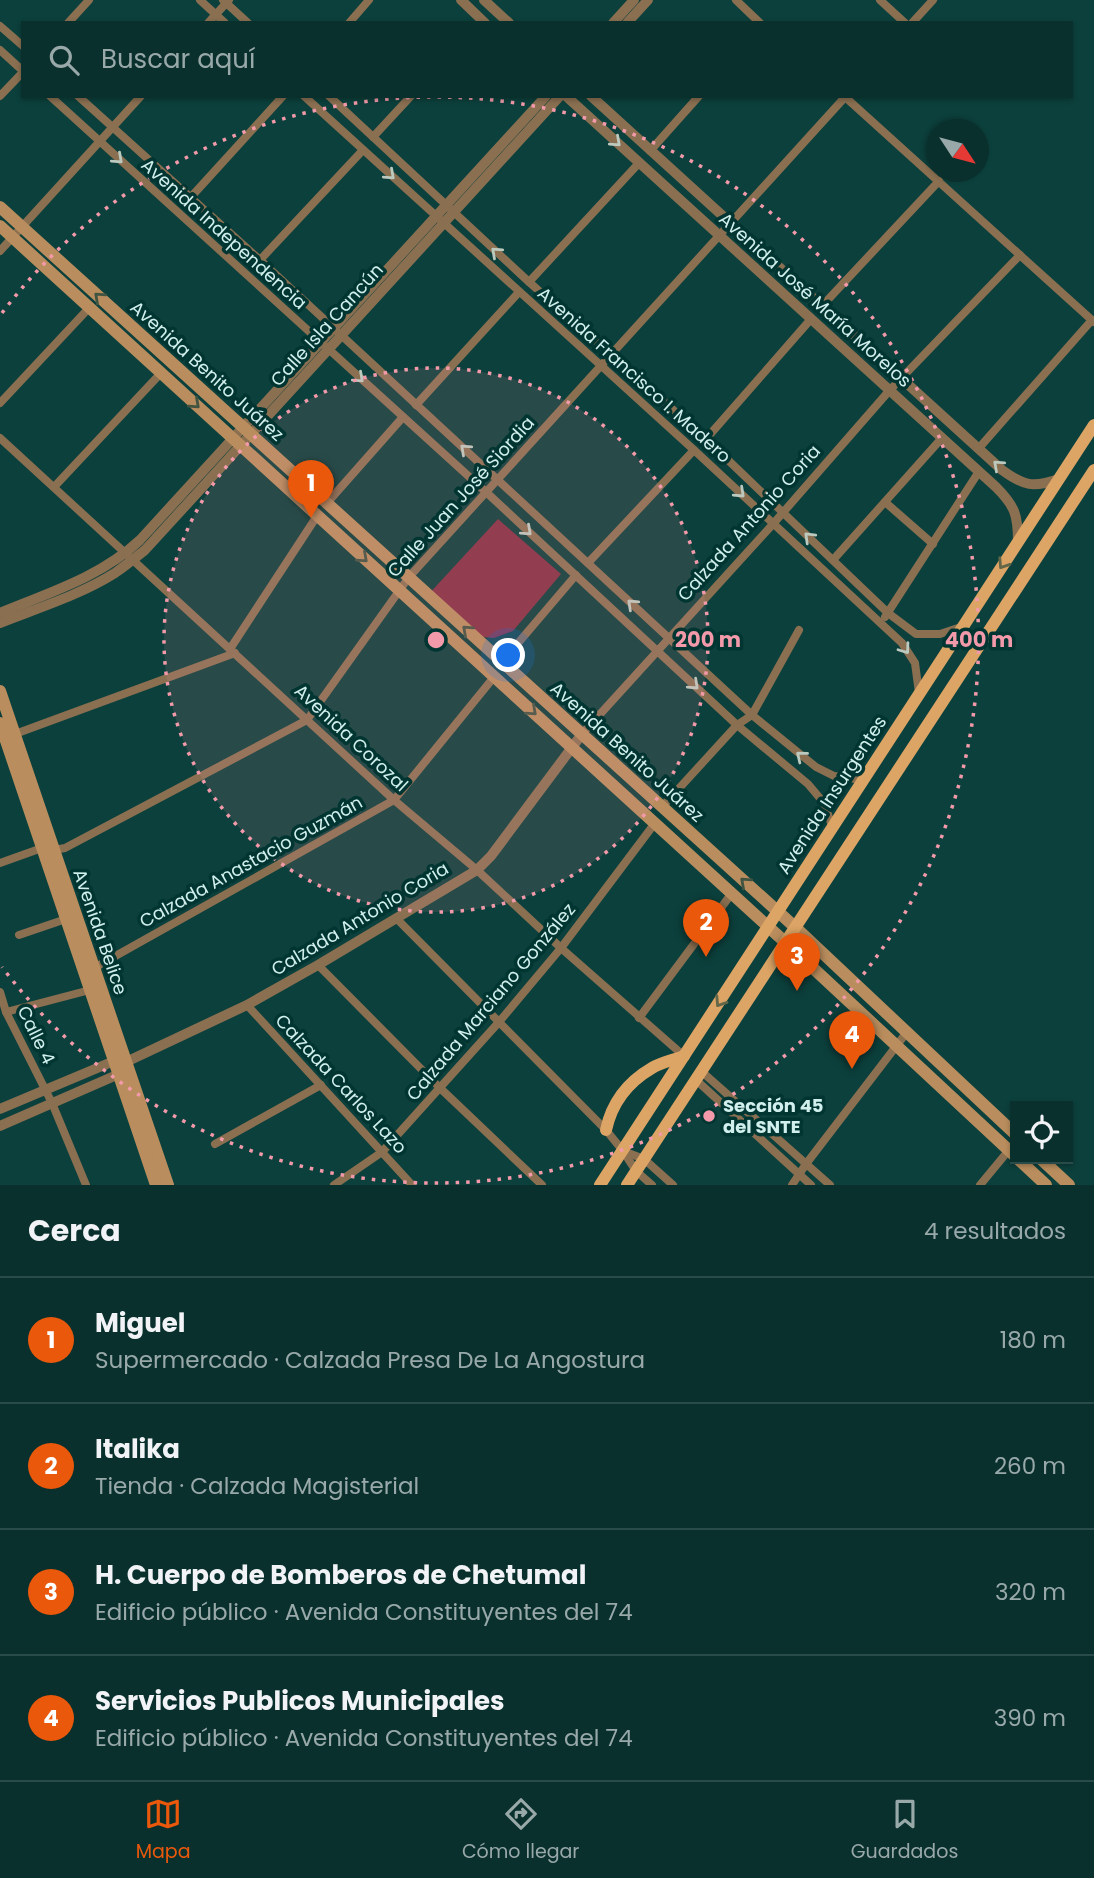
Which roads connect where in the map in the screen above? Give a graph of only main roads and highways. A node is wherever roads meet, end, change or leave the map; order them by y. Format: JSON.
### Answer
{"nodes":[{"id":1,"x":0,"y":207,"type":"edge"},
{"id":2,"x":0,"y":226,"type":"edge"},
{"id":3,"x":1094,"y":425,"type":"edge"},
{"id":4,"x":1094,"y":470,"type":"edge"},
{"id":5,"x":0,"y":691,"type":"edge"},
{"id":6,"x":0,"y":723,"type":"edge"},
{"id":7,"x":818,"y":848,"type":"junction"},
{"id":8,"x":48,"y":849,"type":"junction"},
{"id":9,"x":838,"y":862,"type":"junction"},
{"id":10,"x":778,"y":912,"type":"junction"},
{"id":11,"x":768,"y":926,"type":"junction"},
{"id":12,"x":796,"y":928,"type":"junction"},
{"id":13,"x":785,"y":942,"type":"junction"},
{"id":14,"x":734,"y":979,"type":"junction"},
{"id":15,"x":752,"y":992,"type":"junction"},
{"id":16,"x":684,"y":1056,"type":"junction"},
{"id":17,"x":120,"y":1062,"type":"junction"},
{"id":18,"x":606,"y":1130,"type":"road end"},
{"id":19,"x":1010,"y":1130,"type":"edge"},
{"id":20,"x":1010,"y":1151,"type":"edge"},
{"id":21,"x":1024,"y":1164,"type":"edge"},
{"id":22,"x":1046,"y":1164,"type":"edge"},
{"id":23,"x":156,"y":1185,"type":"edge"},
{"id":24,"x":168,"y":1185,"type":"edge"},
{"id":25,"x":600,"y":1185,"type":"edge"},
{"id":26,"x":627,"y":1185,"type":"edge"},
{"id":27,"x":1046,"y":1185,"type":"edge"},
{"id":28,"x":1069,"y":1185,"type":"edge"}],
"edges":[{"from":10,"to":1,"type":"main road","name":"Avenida Benito Juárez","one_way":true},
{"from":2,"to":11,"type":"main road","name":"Avenida Benito Juárez","one_way":true},
{"from":3,"to":7,"type":"main road","name":"Avenida Insurgentes","one_way":true},
{"from":4,"to":9,"type":"main road"},
{"from":5,"to":8,"type":"main road","name":"Avenida Belice"},
{"from":6,"to":8,"type":"main road","name":"Avenida Belice"},
{"from":7,"to":9,"type":"main road"},
{"from":7,"to":10,"type":"main road","name":"Avenida Insurgentes"},
{"from":8,"to":17,"type":"main road","name":"Avenida Belice"},
{"from":8,"to":17,"type":"main road","name":"Avenida Belice"},
{"from":9,"to":12,"type":"main road"},
{"from":10,"to":11,"type":"main road","name":"Avenida Insurgentes"},
{"from":10,"to":12,"type":"main road","name":"Avenida Benito Juárez"},
{"from":11,"to":13,"type":"main road","name":"Avenida Benito Juárez"},
{"from":11,"to":14,"type":"main road","name":"Avenida Insurgentes"},
{"from":12,"to":13,"type":"main road"},
{"from":12,"to":19,"type":"main road","name":"Avenida Benito Juárez"},
{"from":13,"to":15,"type":"main road"},
{"from":13,"to":20,"type":"main road","name":"Avenida Benito Juárez"},
{"from":14,"to":15,"type":"main road"},
{"from":14,"to":16,"type":"main road","name":"Avenida Insurgentes","one_way":true},
{"from":15,"to":26,"type":"main road"},
{"from":16,"to":18,"type":"main road"},
{"from":16,"to":25,"type":"main road","name":"Avenida Insurgentes"},
{"from":17,"to":23,"type":"main road","name":"Avenida Belice"},
{"from":17,"to":24,"type":"main road","name":"Avenida Belice"},
{"from":21,"to":27,"type":"main road","name":"Avenida Benito Juárez"},
{"from":22,"to":28,"type":"main road"}]}
